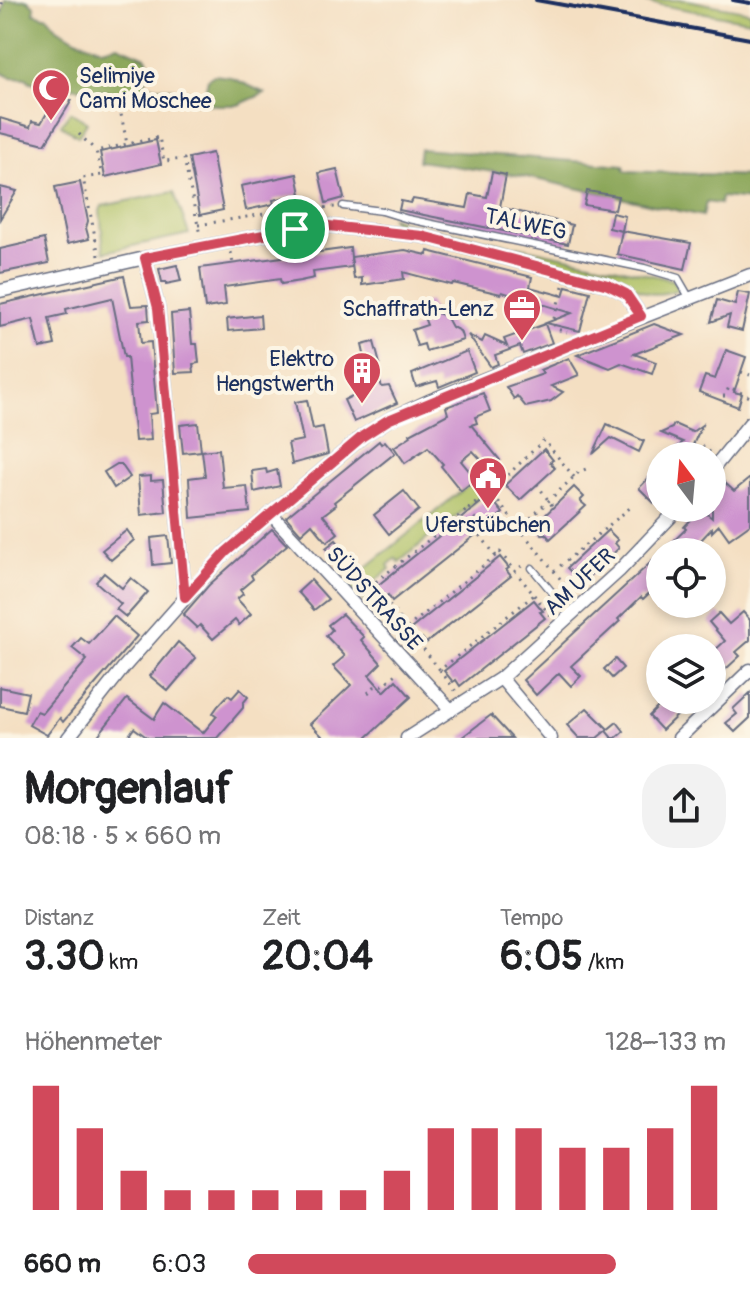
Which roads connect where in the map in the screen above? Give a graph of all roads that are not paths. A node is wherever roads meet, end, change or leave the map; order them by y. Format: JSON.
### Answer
{"nodes":[{"id":1,"x":343,"y":206,"type":"road end"},
{"id":2,"x":145,"y":258,"type":"junction"},
{"id":3,"x":750,"y":275,"type":"edge"},
{"id":4,"x":0,"y":291,"type":"edge"},
{"id":5,"x":689,"y":297,"type":"junction"},
{"id":6,"x":641,"y":316,"type":"junction"},
{"id":7,"x":750,"y":423,"type":"edge"},
{"id":8,"x":726,"y":453,"type":"edge"},
{"id":9,"x":271,"y":514,"type":"junction"},
{"id":10,"x":665,"y":522,"type":"edge"},
{"id":11,"x":532,"y":568,"type":"dead end"},
{"id":12,"x":185,"y":597,"type":"junction"},
{"id":13,"x":571,"y":615,"type":"junction"},
{"id":14,"x":750,"y":670,"type":"edge"},
{"id":15,"x":501,"y":678,"type":"junction"},
{"id":16,"x":450,"y":709,"type":"junction"},
{"id":17,"x":68,"y":738,"type":"edge"},
{"id":18,"x":407,"y":738,"type":"edge"},
{"id":19,"x":551,"y":738,"type":"edge"},
{"id":20,"x":679,"y":738,"type":"edge"}],
"edges":[{"from":1,"to":5,"type":"lane","name":"TALWEG"},
{"from":2,"to":4,"type":"street","name":"TALWEG"},
{"from":2,"to":6,"type":"street","name":"TALWEG"},
{"from":2,"to":12,"type":"street"},
{"from":3,"to":5,"type":"street"},
{"from":5,"to":6,"type":"street"},
{"from":6,"to":9,"type":"street"},
{"from":7,"to":8,"type":"street"},
{"from":9,"to":12,"type":"street"},
{"from":9,"to":16,"type":"street","name":"SÜDSTRASSE"},
{"from":10,"to":13,"type":"street","name":"AM UFER"},
{"from":11,"to":13,"type":"lane"},
{"from":12,"to":17,"type":"street"},
{"from":13,"to":15,"type":"street","name":"AM UFER"},
{"from":14,"to":20,"type":"street"},
{"from":15,"to":16,"type":"street","name":"AM UFER"},
{"from":15,"to":19,"type":"street"},
{"from":16,"to":18,"type":"street","name":"AM UFER"}]}
